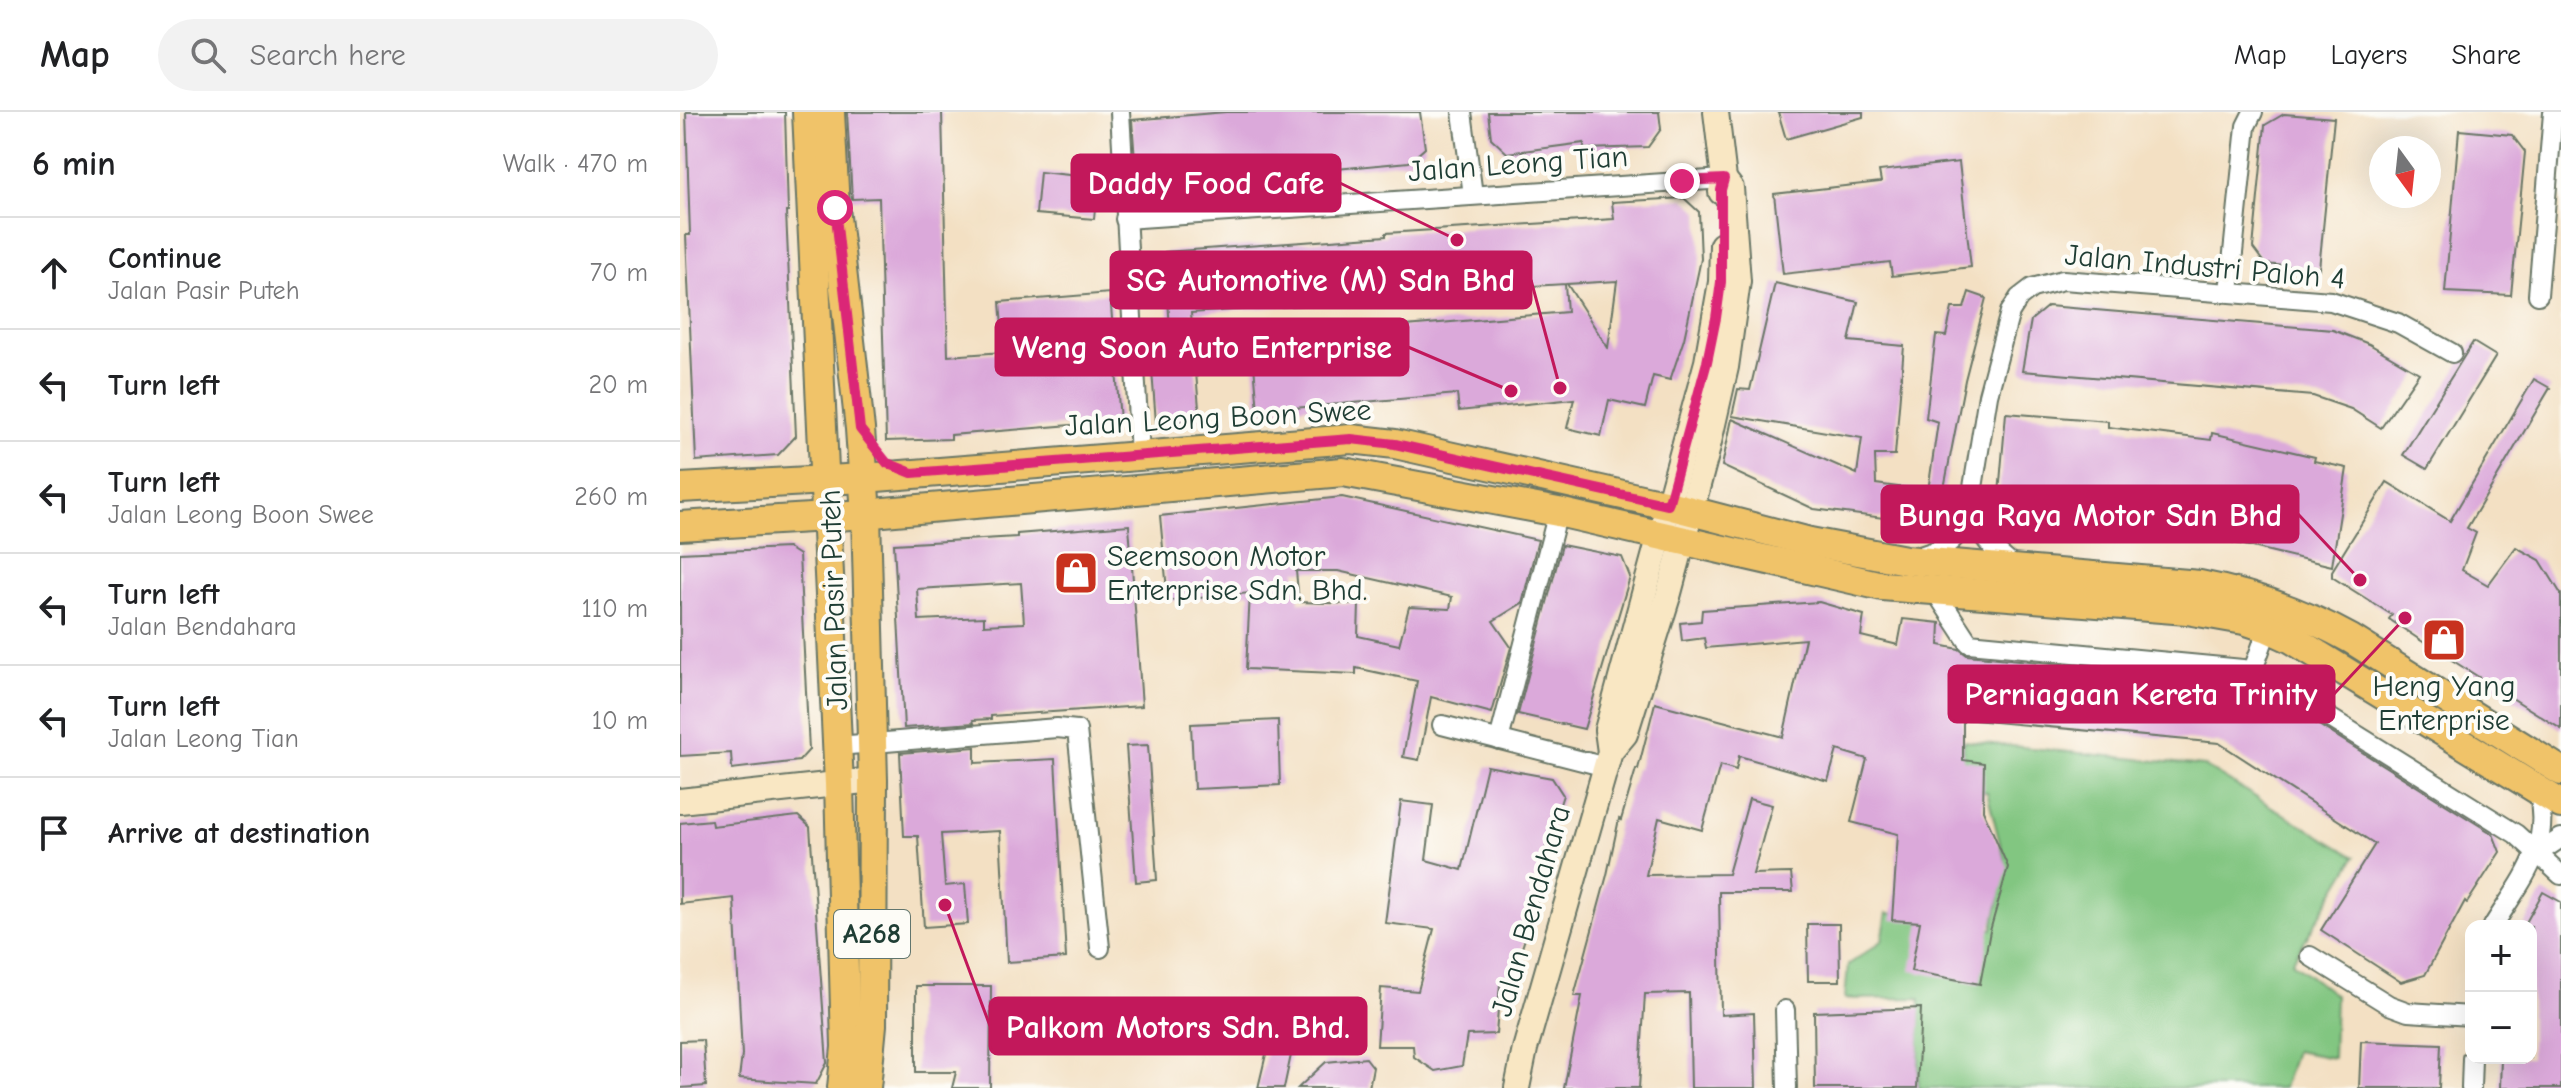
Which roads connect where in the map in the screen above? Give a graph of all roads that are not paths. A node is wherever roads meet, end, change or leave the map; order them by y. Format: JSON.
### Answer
{"nodes":[{"id":1,"x":807,"y":112,"type":"edge"},
{"id":2,"x":830,"y":112,"type":"edge"},
{"id":3,"x":1120,"y":112,"type":"edge"},
{"id":4,"x":1462,"y":112,"type":"edge"},
{"id":5,"x":1716,"y":112,"type":"edge"},
{"id":6,"x":2253,"y":112,"type":"edge"},
{"id":7,"x":2550,"y":113,"type":"edge"},
{"id":8,"x":1724,"y":179,"type":"junction"},
{"id":9,"x":1473,"y":195,"type":"junction"},
{"id":10,"x":1125,"y":219,"type":"junction"},
{"id":11,"x":2229,"y":292,"type":"junction"},
{"id":12,"x":2538,"y":295,"type":"dead end"},
{"id":13,"x":2452,"y":353,"type":"dead end"},
{"id":14,"x":823,"y":426,"type":"junction"},
{"id":15,"x":860,"y":429,"type":"junction"},
{"id":16,"x":1140,"y":454,"type":"junction"},
{"id":17,"x":912,"y":473,"type":"junction"},
{"id":18,"x":864,"y":478,"type":"junction"},
{"id":19,"x":825,"y":481,"type":"junction"},
{"id":20,"x":767,"y":484,"type":"junction"},
{"id":21,"x":680,"y":488,"type":"edge"},
{"id":22,"x":1970,"y":506,"type":"junction"},
{"id":23,"x":921,"y":509,"type":"junction"},
{"id":24,"x":1558,"y":512,"type":"junction"},
{"id":25,"x":866,"y":514,"type":"junction"},
{"id":26,"x":827,"y":517,"type":"junction"},
{"id":27,"x":780,"y":520,"type":"junction"},
{"id":28,"x":1676,"y":523,"type":"junction"},
{"id":29,"x":680,"y":526,"type":"edge"},
{"id":30,"x":1906,"y":560,"type":"junction"},
{"id":31,"x":2017,"y":569,"type":"junction"},
{"id":32,"x":868,"y":570,"type":"junction"},
{"id":33,"x":829,"y":571,"type":"junction"},
{"id":34,"x":1935,"y":591,"type":"junction"},
{"id":35,"x":2268,"y":628,"type":"junction"},
{"id":36,"x":2253,"y":670,"type":"junction"},
{"id":37,"x":1442,"y":725,"type":"dead end"},
{"id":38,"x":1499,"y":740,"type":"junction"},
{"id":39,"x":872,"y":743,"type":"junction"},
{"id":40,"x":837,"y":746,"type":"junction"},
{"id":41,"x":1608,"y":760,"type":"junction"},
{"id":42,"x":2561,"y":771,"type":"edge"},
{"id":43,"x":873,"y":780,"type":"junction"},
{"id":44,"x":839,"y":784,"type":"junction"},
{"id":45,"x":2550,"y":797,"type":"edge"},
{"id":46,"x":680,"y":801,"type":"edge"},
{"id":47,"x":2561,"y":838,"type":"edge"},
{"id":48,"x":2537,"y":854,"type":"junction"},
{"id":49,"x":2561,"y":875,"type":"edge"},
{"id":50,"x":2497,"y":920,"type":"edge"},
{"id":51,"x":1100,"y":948,"type":"dead end"},
{"id":52,"x":2310,"y":956,"type":"dead end"},
{"id":53,"x":1785,"y":1010,"type":"dead end"},
{"id":54,"x":2465,"y":1016,"type":"edge"},
{"id":55,"x":2472,"y":1064,"type":"edge"},
{"id":56,"x":842,"y":1088,"type":"edge"},
{"id":57,"x":866,"y":1088,"type":"edge"},
{"id":58,"x":1517,"y":1088,"type":"edge"},
{"id":59,"x":1787,"y":1088,"type":"edge"},
{"id":60,"x":2471,"y":1088,"type":"edge"}],
"edges":[{"from":1,"to":14,"type":"main road","name":"Jalan Pasir Puteh","number":"A268"},
{"from":2,"to":15,"type":"main road","name":"Jalan Pasir Puteh","number":"A268"},
{"from":3,"to":10,"type":"street"},
{"from":4,"to":9,"type":"street"},
{"from":5,"to":8,"type":"main road","name":"Jalan Bendahara"},
{"from":6,"to":11,"type":"street"},
{"from":7,"to":12,"type":"street"},
{"from":8,"to":9,"type":"street","name":"Jalan Leong Tian"},
{"from":8,"to":28,"type":"main road","name":"Jalan Bendahara"},
{"from":9,"to":10,"type":"street","name":"Jalan Leong Tian"},
{"from":10,"to":16,"type":"street"},
{"from":11,"to":13,"type":"street","name":"Jalan Industri Paloh 4"},
{"from":11,"to":22,"type":"street","name":"Jalan Industri Paloh 4"},
{"from":14,"to":19,"type":"main road","name":"Jalan Pasir Puteh","number":"A268"},
{"from":14,"to":20,"type":"main road"},
{"from":15,"to":17,"type":"main road"},
{"from":15,"to":18,"type":"main road","name":"Jalan Pasir Puteh","number":"A268"},
{"from":16,"to":17,"type":"main road","name":"Jalan Leong Boon Swee"},
{"from":16,"to":28,"type":"main road","name":"Jalan Leong Boon Swee"},
{"from":17,"to":18,"type":"main road","name":"Jalan Leong Boon Swee"},
{"from":18,"to":19,"type":"main road","name":"Jalan Leong Boon Swee"},
{"from":18,"to":25,"type":"main road","name":"Jalan Pasir Puteh","number":"A268"},
{"from":19,"to":20,"type":"main road","name":"Jalan Leong Boon Swee"},
{"from":19,"to":26,"type":"main road","name":"Jalan Pasir Puteh","number":"A268"},
{"from":20,"to":21,"type":"main road","name":"Jalan Leong Boon Swee"},
{"from":22,"to":30,"type":"street","name":"Jalan Industri Paloh 4"},
{"from":22,"to":31,"type":"street"},
{"from":23,"to":24,"type":"main road","name":"Jalan Leong Boon Swee"},
{"from":23,"to":25,"type":"main road","name":"Jalan Leong Boon Swee"},
{"from":23,"to":32,"type":"main road"},
{"from":24,"to":28,"type":"main road","name":"Jalan Leong Boon Swee"},
{"from":24,"to":38,"type":"street"},
{"from":25,"to":26,"type":"main road","name":"Jalan Leong Boon Swee"},
{"from":25,"to":32,"type":"main road","name":"Jalan Pasir Puteh","number":"A268"},
{"from":26,"to":27,"type":"main road","name":"Jalan Leong Boon Swee"},
{"from":26,"to":33,"type":"main road","name":"Jalan Pasir Puteh","number":"A268"},
{"from":27,"to":29,"type":"main road","name":"Jalan Leong Boon Swee"},
{"from":27,"to":33,"type":"main road"},
{"from":28,"to":30,"type":"main road","name":"Jalan Leong Boon Swee"},
{"from":28,"to":34,"type":"main road","name":"Jalan Leong Boon Swee"},
{"from":28,"to":41,"type":"main road","name":"Jalan Bendahara"},
{"from":30,"to":31,"type":"main road","name":"Jalan Leong Boon Swee"},
{"from":31,"to":42,"type":"main road","name":"Jalan Leong Boon Swee"},
{"from":32,"to":39,"type":"main road","name":"Jalan Pasir Puteh","number":"A268"},
{"from":33,"to":40,"type":"main road","name":"Jalan Pasir Puteh","number":"A268"},
{"from":34,"to":35,"type":"main road","name":"Jalan Leong Boon Swee"},
{"from":34,"to":36,"type":"street"},
{"from":35,"to":36,"type":"street"},
{"from":35,"to":45,"type":"main road","name":"Jalan Leong Boon Swee"},
{"from":36,"to":48,"type":"street"},
{"from":37,"to":38,"type":"street"},
{"from":38,"to":41,"type":"street"},
{"from":39,"to":40,"type":"street"},
{"from":39,"to":43,"type":"main road","name":"Jalan Pasir Puteh","number":"A268"},
{"from":39,"to":51,"type":"street"},
{"from":40,"to":44,"type":"main road","name":"Jalan Pasir Puteh","number":"A268"},
{"from":41,"to":58,"type":"main road","name":"Jalan Bendahara"},
{"from":43,"to":44,"type":"main road"},
{"from":43,"to":57,"type":"main road","name":"Jalan Pasir Puteh","number":"A268"},
{"from":44,"to":46,"type":"main road"},
{"from":44,"to":56,"type":"main road","name":"Jalan Pasir Puteh","number":"A268"},
{"from":45,"to":48,"type":"street"},
{"from":47,"to":48,"type":"street"},
{"from":48,"to":49,"type":"street"},
{"from":48,"to":50,"type":"street"},
{"from":52,"to":54,"type":"street"},
{"from":53,"to":59,"type":"street"},
{"from":55,"to":60,"type":"street"}]}
